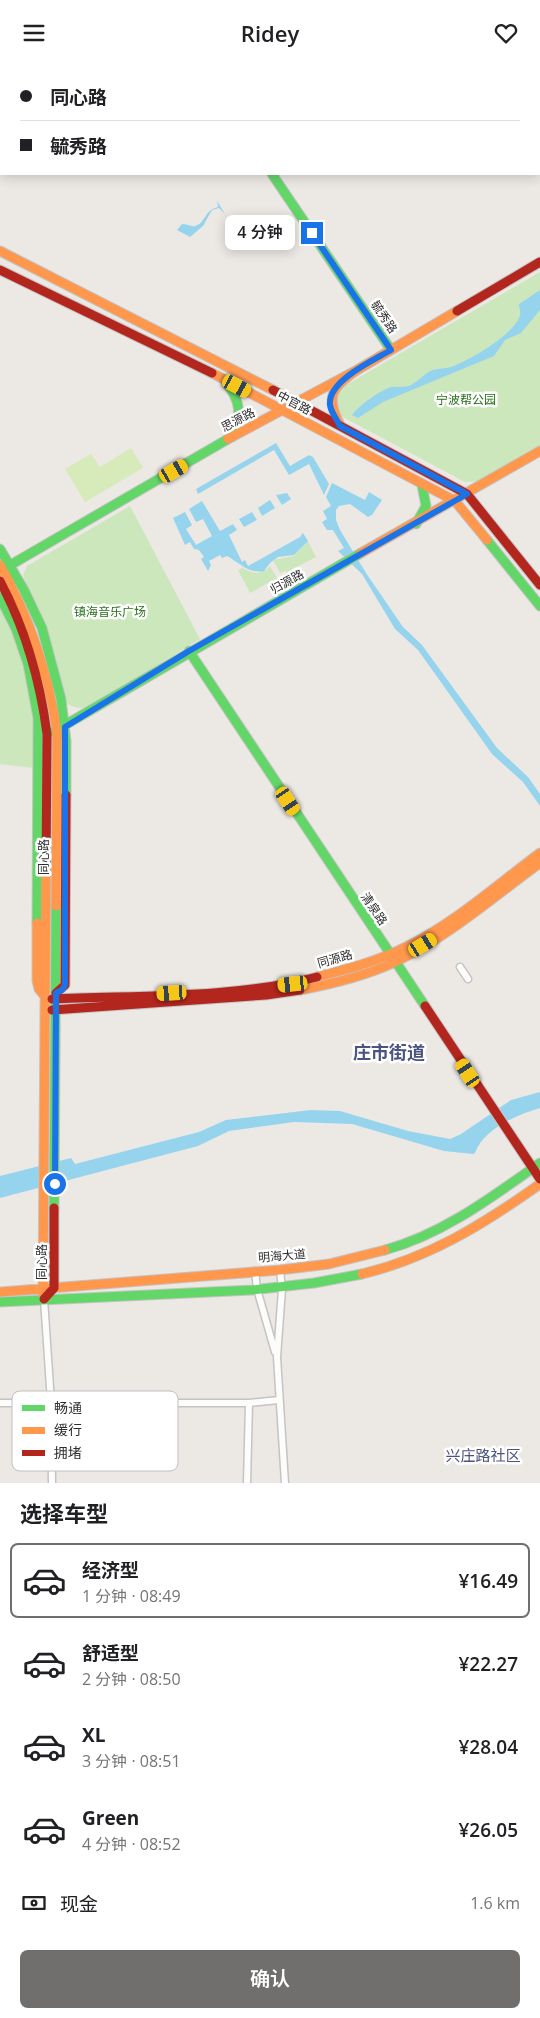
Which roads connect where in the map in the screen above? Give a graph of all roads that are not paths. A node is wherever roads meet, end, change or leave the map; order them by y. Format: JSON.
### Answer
{"nodes":[{"id":1,"x":273,"y":175,"type":"edge"},
{"id":2,"x":0,"y":251,"type":"edge"},
{"id":3,"x":540,"y":261,"type":"edge"},
{"id":4,"x":0,"y":270,"type":"edge"},
{"id":5,"x":391,"y":350,"type":"junction"},
{"id":6,"x":357,"y":370,"type":"junction"},
{"id":7,"x":222,"y":378,"type":"junction"},
{"id":8,"x":298,"y":403,"type":"junction"},
{"id":9,"x":282,"y":411,"type":"junction"},
{"id":10,"x":340,"y":426,"type":"junction"},
{"id":11,"x":232,"y":437,"type":"junction"},
{"id":12,"x":540,"y":451,"type":"edge"},
{"id":13,"x":422,"y":485,"type":"junction"},
{"id":14,"x":467,"y":494,"type":"junction"},
{"id":15,"x":455,"y":501,"type":"junction"},
{"id":16,"x":416,"y":524,"type":"junction"},
{"id":17,"x":0,"y":549,"type":"edge"},
{"id":18,"x":3,"y":567,"type":"edge"},
{"id":19,"x":0,"y":581,"type":"edge"},
{"id":20,"x":540,"y":585,"type":"edge"},
{"id":21,"x":0,"y":597,"type":"edge"},
{"id":22,"x":540,"y":606,"type":"edge"},
{"id":23,"x":189,"y":651,"type":"junction"},
{"id":24,"x":56,"y":731,"type":"junction"},
{"id":25,"x":540,"y":853,"type":"edge"},
{"id":26,"x":540,"y":863,"type":"edge"},
{"id":27,"x":392,"y":959,"type":"junction"},
{"id":28,"x":460,"y":967,"type":"dead end"},
{"id":29,"x":468,"y":979,"type":"dead end"},
{"id":30,"x":56,"y":996,"type":"junction"},
{"id":31,"x":44,"y":997,"type":"junction"},
{"id":32,"x":56,"y":1010,"type":"junction"},
{"id":33,"x":44,"y":1011,"type":"junction"},
{"id":34,"x":537,"y":1165,"type":"edge"},
{"id":35,"x":540,"y":1179,"type":"edge"},
{"id":36,"x":540,"y":1184,"type":"edge"},
{"id":37,"x":280,"y":1270,"type":"junction"},
{"id":38,"x":255,"y":1271,"type":"junction"},
{"id":39,"x":54,"y":1288,"type":"junction"},
{"id":40,"x":42,"y":1289,"type":"junction"},
{"id":41,"x":256,"y":1289,"type":"junction"},
{"id":42,"x":282,"y":1289,"type":"junction"},
{"id":43,"x":0,"y":1292,"type":"edge"},
{"id":44,"x":44,"y":1299,"type":"junction"},
{"id":45,"x":0,"y":1302,"type":"edge"},
{"id":46,"x":277,"y":1357,"type":"junction"},
{"id":47,"x":50,"y":1391,"type":"edge"},
{"id":48,"x":279,"y":1400,"type":"junction"},
{"id":49,"x":178,"y":1403,"type":"edge"},
{"id":50,"x":249,"y":1403,"type":"junction"},
{"id":51,"x":247,"y":1483,"type":"edge"},
{"id":52,"x":285,"y":1483,"type":"edge"}],
"edges":[{"from":1,"to":5,"type":"street","name":"毓秀路"},
{"from":2,"to":8,"type":"street","name":"中官路"},
{"from":3,"to":5,"type":"street","name":"思源路"},
{"from":4,"to":7,"type":"street","name":"中官路"},
{"from":5,"to":6,"type":"street","name":"思源路"},
{"from":6,"to":8,"type":"street","name":"思源路"},
{"from":6,"to":10,"type":"street"},
{"from":7,"to":9,"type":"street","name":"中官路"},
{"from":7,"to":11,"type":"street"},
{"from":8,"to":9,"type":"street","name":"思源路"},
{"from":8,"to":10,"type":"street","name":"中官路"},
{"from":9,"to":11,"type":"street","name":"思源路"},
{"from":9,"to":13,"type":"street","name":"中官路"},
{"from":10,"to":14,"type":"street","name":"中官路"},
{"from":11,"to":18,"type":"street","name":"思源路"},
{"from":12,"to":14,"type":"street","name":"归源路"},
{"from":13,"to":15,"type":"street","name":"中官路"},
{"from":13,"to":16,"type":"street"},
{"from":14,"to":15,"type":"street","name":"归源路"},
{"from":14,"to":20,"type":"street","name":"中官路"},
{"from":15,"to":16,"type":"street","name":"归源路"},
{"from":15,"to":22,"type":"street","name":"中官路"},
{"from":16,"to":23,"type":"street","name":"归源路"},
{"from":17,"to":18,"type":"street"},
{"from":18,"to":24,"type":"street"},
{"from":19,"to":24,"type":"street","name":"同心路"},
{"from":21,"to":31,"type":"street"},
{"from":23,"to":24,"type":"street","name":"归源路"},
{"from":23,"to":27,"type":"street","name":"清泉路"},
{"from":24,"to":30,"type":"street"},
{"from":24,"to":31,"type":"street","name":"同心路"},
{"from":25,"to":27,"type":"street","name":"同源路"},
{"from":26,"to":27,"type":"street","name":"同源路"},
{"from":27,"to":30,"type":"street","name":"同源路"},
{"from":27,"to":32,"type":"street","name":"同源路"},
{"from":27,"to":34,"type":"street","name":"清泉路"},
{"from":28,"to":29,"type":"street"},
{"from":30,"to":31,"type":"street","name":"同源路"},
{"from":30,"to":32,"type":"street","name":"同心路"},
{"from":31,"to":33,"type":"street","name":"同心路"},
{"from":32,"to":33,"type":"street","name":"同源路"},
{"from":32,"to":39,"type":"street","name":"同心路"},
{"from":33,"to":40,"type":"street","name":"同心路"},
{"from":34,"to":35,"type":"street","name":"清泉路"},
{"from":34,"to":37,"type":"street","name":"明海大道"},
{"from":36,"to":42,"type":"street"},
{"from":37,"to":38,"type":"street","name":"明海大道"},
{"from":37,"to":42,"type":"street"},
{"from":38,"to":39,"type":"street","name":"明海大道"},
{"from":38,"to":41,"type":"street"},
{"from":39,"to":40,"type":"street","name":"明海大道"},
{"from":39,"to":44,"type":"street","name":"同心路"},
{"from":40,"to":43,"type":"street","name":"明海大道"},
{"from":40,"to":44,"type":"street","name":"同心路"},
{"from":41,"to":42,"type":"street"},
{"from":41,"to":44,"type":"street"},
{"from":41,"to":46,"type":"street"},
{"from":42,"to":46,"type":"street"},
{"from":44,"to":45,"type":"street"},
{"from":44,"to":47,"type":"street"},
{"from":46,"to":48,"type":"street"},
{"from":48,"to":50,"type":"street"},
{"from":48,"to":52,"type":"street"},
{"from":49,"to":50,"type":"street"},
{"from":50,"to":51,"type":"street"}]}
